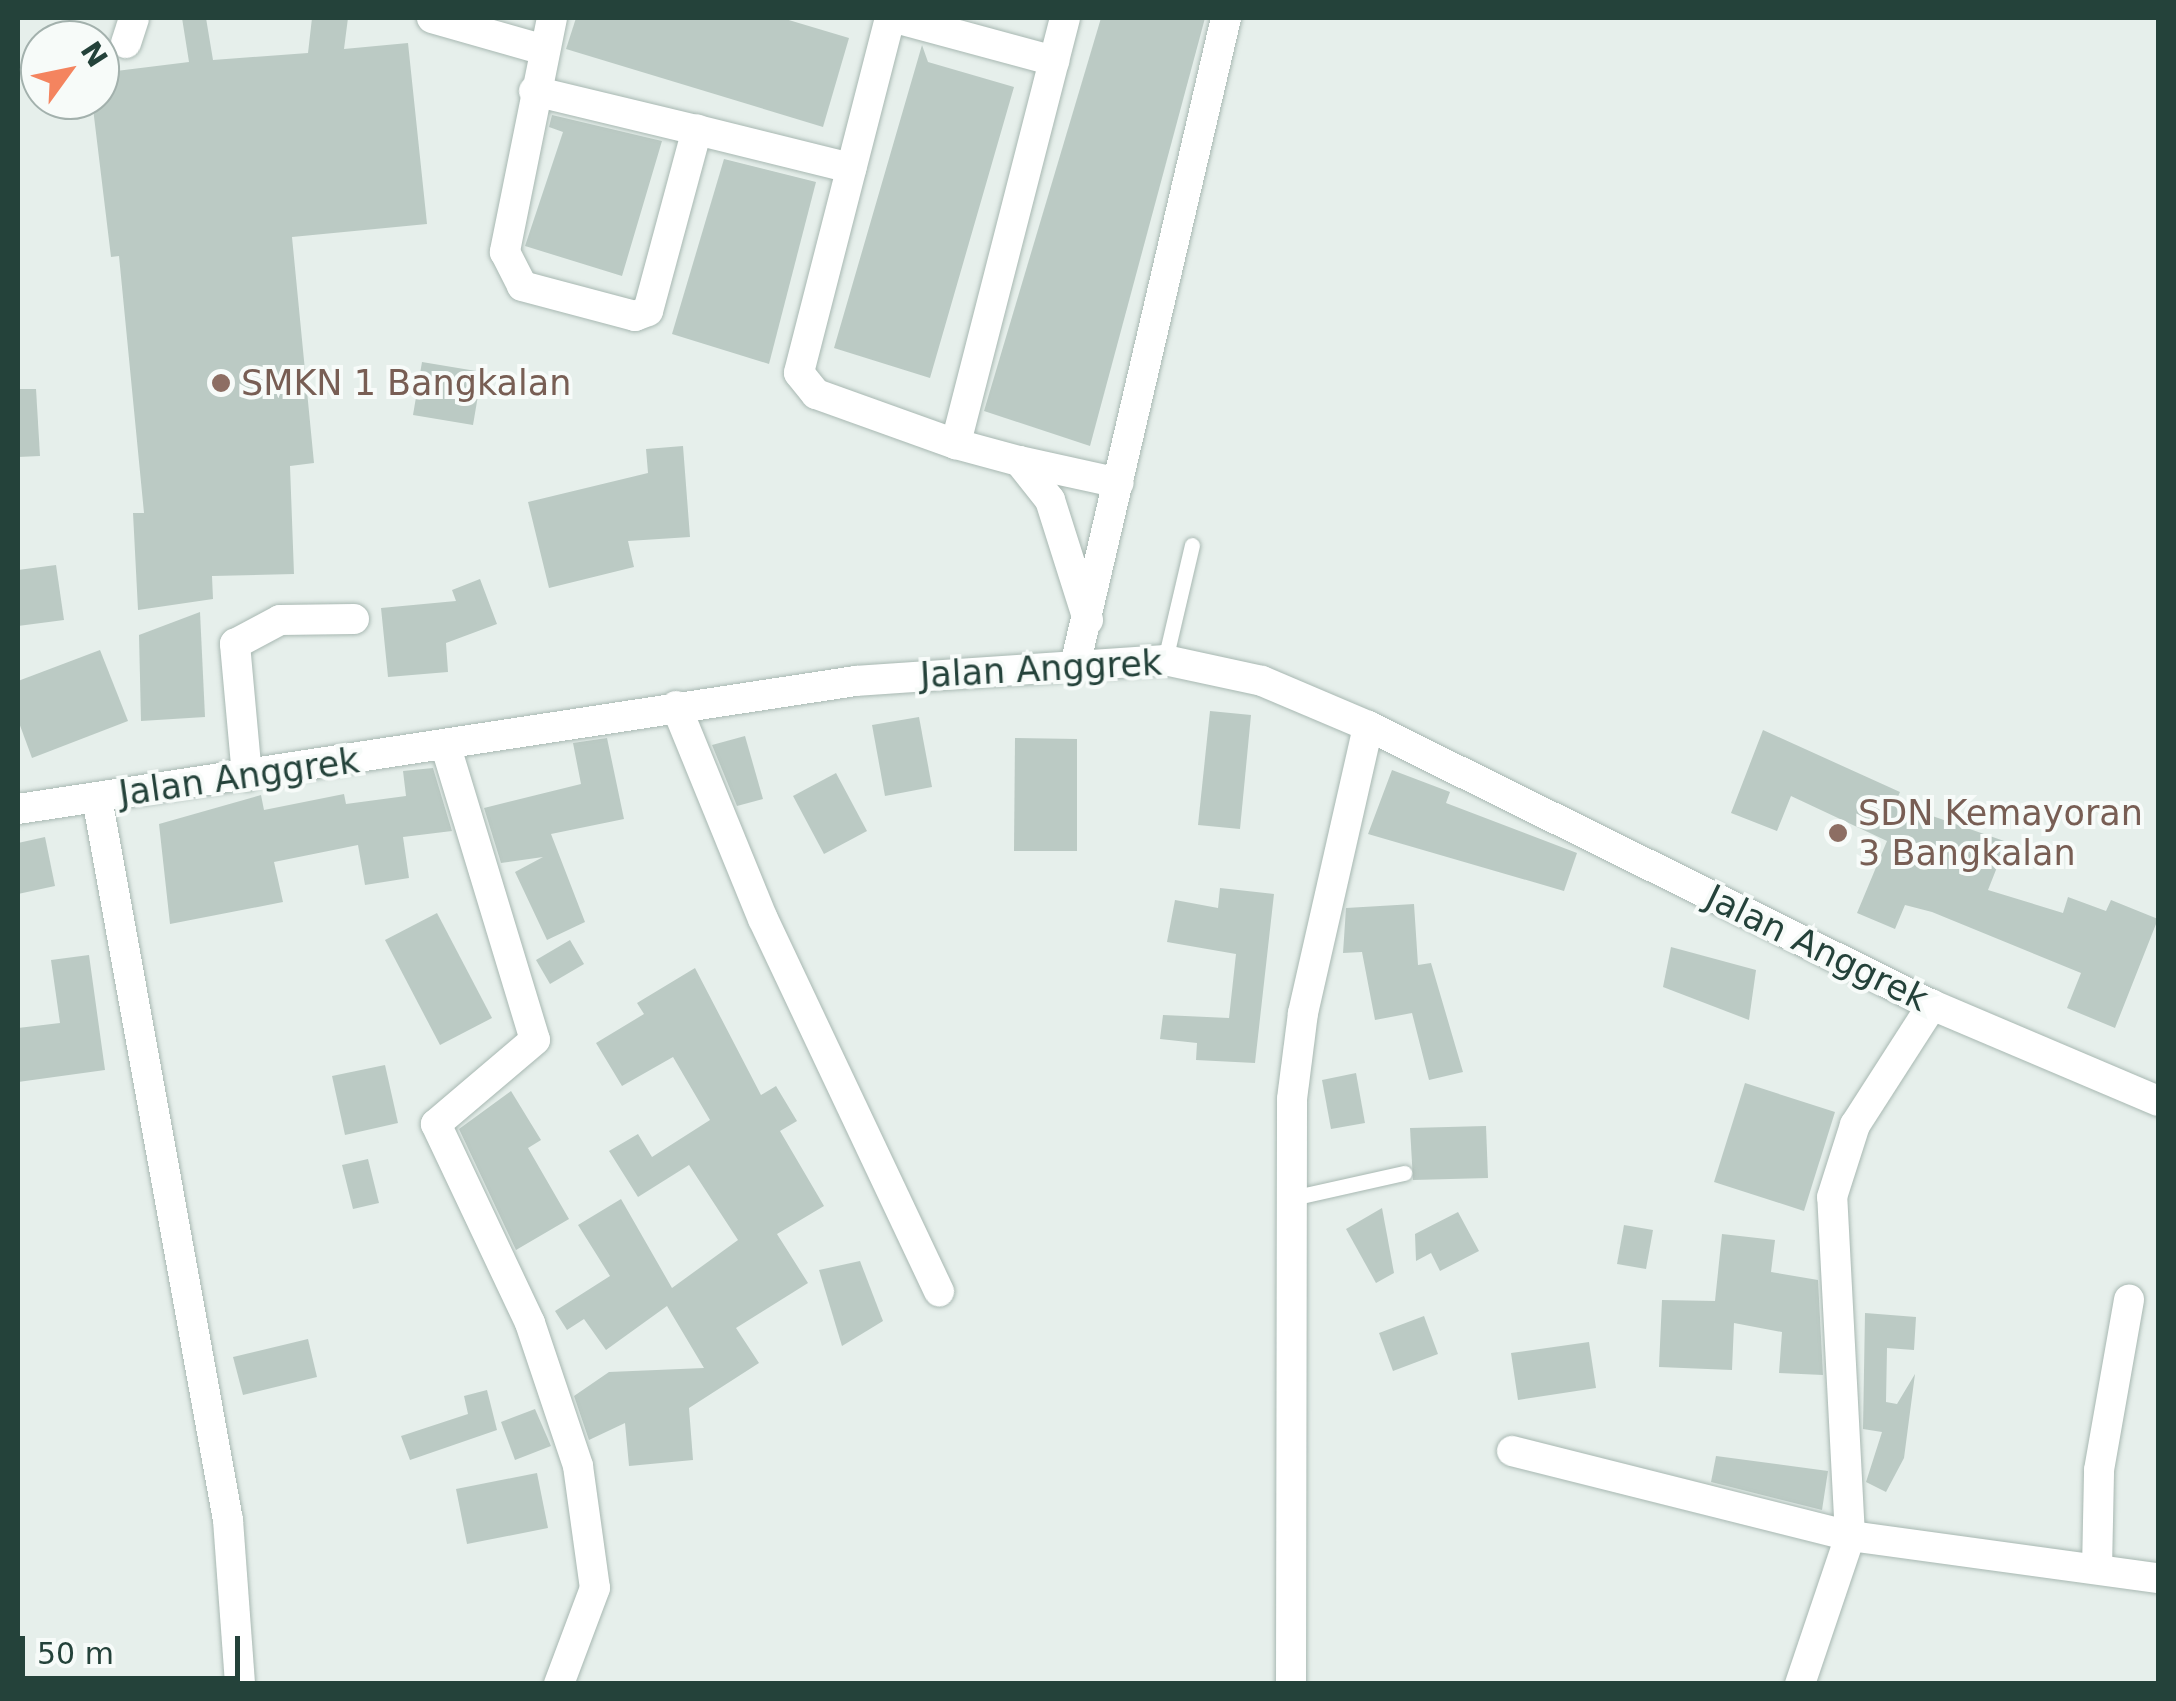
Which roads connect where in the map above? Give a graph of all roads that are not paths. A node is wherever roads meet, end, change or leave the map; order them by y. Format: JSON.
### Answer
{"nodes":[{"id":1,"x":432,"y":18,"type":"edge"},
{"id":2,"x":552,"y":18,"type":"edge"},
{"id":3,"x":892,"y":18,"type":"edge"},
{"id":4,"x":1065,"y":18,"type":"edge"},
{"id":5,"x":1226,"y":18,"type":"edge"},
{"id":6,"x":544,"y":50,"type":"junction"},
{"id":7,"x":1054,"y":61,"type":"junction"},
{"id":8,"x":534,"y":91,"type":"junction"},
{"id":9,"x":697,"y":130,"type":"junction"},
{"id":10,"x":851,"y":168,"type":"junction"},
{"id":11,"x":956,"y":444,"type":"junction"},
{"id":12,"x":1020,"y":461,"type":"junction"},
{"id":13,"x":1120,"y":482,"type":"junction"},
{"id":14,"x":1192,"y":546,"type":"dead end"},
{"id":15,"x":354,"y":619,"type":"dead end"},
{"id":16,"x":1088,"y":620,"type":"junction"},
{"id":17,"x":1165,"y":660,"type":"junction"},
{"id":18,"x":1076,"y":661,"type":"junction"},
{"id":19,"x":676,"y":706,"type":"junction"},
{"id":20,"x":1368,"y":726,"type":"junction"},
{"id":21,"x":446,"y":747,"type":"junction"},
{"id":22,"x":247,"y":776,"type":"junction"},
{"id":23,"x":97,"y":798,"type":"junction"},
{"id":24,"x":18,"y":809,"type":"edge"},
{"id":25,"x":1932,"y":1004,"type":"junction"},
{"id":26,"x":2158,"y":1101,"type":"edge"},
{"id":27,"x":1404,"y":1173,"type":"dead end"},
{"id":28,"x":1292,"y":1198,"type":"junction"},
{"id":29,"x":938,"y":1290,"type":"dead end"},
{"id":30,"x":2129,"y":1300,"type":"dead end"},
{"id":31,"x":1512,"y":1452,"type":"dead end"},
{"id":32,"x":1850,"y":1536,"type":"junction"},
{"id":33,"x":2097,"y":1568,"type":"junction"},
{"id":34,"x":2158,"y":1578,"type":"edge"},
{"id":35,"x":240,"y":1684,"type":"edge"},
{"id":36,"x":559,"y":1684,"type":"edge"},
{"id":37,"x":1291,"y":1684,"type":"edge"},
{"id":38,"x":1800,"y":1684,"type":"edge"}],
"edges":[{"from":1,"to":6,"type":"street"},
{"from":2,"to":6,"type":"street"},
{"from":3,"to":7,"type":"street"},
{"from":3,"to":10,"type":"street"},
{"from":4,"to":7,"type":"street"},
{"from":5,"to":13,"type":"street"},
{"from":6,"to":8,"type":"street"},
{"from":7,"to":11,"type":"street"},
{"from":8,"to":9,"type":"street"},
{"from":8,"to":9,"type":"street"},
{"from":9,"to":10,"type":"street"},
{"from":10,"to":11,"type":"street"},
{"from":11,"to":12,"type":"street"},
{"from":12,"to":13,"type":"street"},
{"from":12,"to":16,"type":"street"},
{"from":13,"to":16,"type":"street"},
{"from":14,"to":17,"type":"lane"},
{"from":15,"to":22,"type":"street"},
{"from":16,"to":18,"type":"street"},
{"from":17,"to":18,"type":"street","name":"Jalan Anggrek"},
{"from":17,"to":20,"type":"street","name":"Jalan Anggrek"},
{"from":18,"to":19,"type":"street","name":"Jalan Anggrek"},
{"from":19,"to":21,"type":"street","name":"Jalan Anggrek"},
{"from":19,"to":29,"type":"street"},
{"from":20,"to":25,"type":"street","name":"Jalan Anggrek"},
{"from":20,"to":28,"type":"street"},
{"from":21,"to":22,"type":"street","name":"Jalan Anggrek"},
{"from":21,"to":36,"type":"street"},
{"from":22,"to":23,"type":"street","name":"Jalan Anggrek"},
{"from":23,"to":24,"type":"street","name":"Jalan Anggrek"},
{"from":23,"to":35,"type":"street"},
{"from":25,"to":26,"type":"street","name":"Jalan Anggrek"},
{"from":25,"to":32,"type":"street"},
{"from":27,"to":28,"type":"lane"},
{"from":28,"to":37,"type":"street"},
{"from":30,"to":33,"type":"street"},
{"from":31,"to":32,"type":"street"},
{"from":32,"to":33,"type":"street"},
{"from":32,"to":38,"type":"street"},
{"from":33,"to":34,"type":"street"}]}
